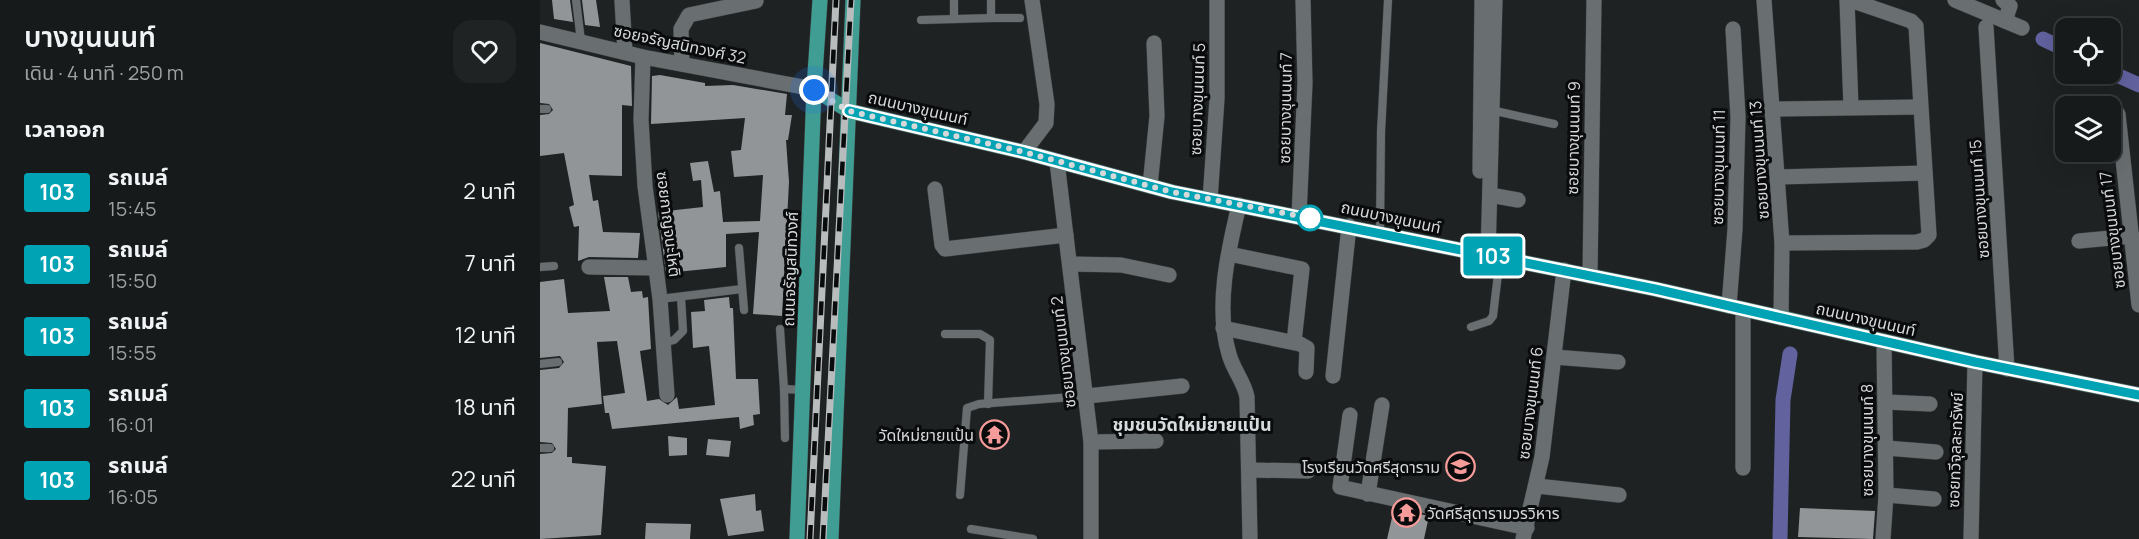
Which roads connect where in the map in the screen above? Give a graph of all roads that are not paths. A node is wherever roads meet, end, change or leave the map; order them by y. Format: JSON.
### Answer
{"nodes":[{"id":1,"x":576,"y":0,"type":"edge"},
{"id":2,"x":820,"y":0,"type":"edge"},
{"id":3,"x":853,"y":0,"type":"edge"},
{"id":4,"x":954,"y":0,"type":"edge"},
{"id":5,"x":991,"y":0,"type":"edge"},
{"id":6,"x":1032,"y":0,"type":"edge"},
{"id":7,"x":1217,"y":0,"type":"edge"},
{"id":8,"x":1303,"y":0,"type":"edge"},
{"id":9,"x":1388,"y":0,"type":"edge"},
{"id":10,"x":1482,"y":0,"type":"edge"},
{"id":11,"x":1495,"y":0,"type":"edge"},
{"id":12,"x":1594,"y":0,"type":"edge"},
{"id":13,"x":1764,"y":0,"type":"edge"},
{"id":14,"x":1848,"y":0,"type":"edge"},
{"id":15,"x":1955,"y":0,"type":"edge"},
{"id":16,"x":2003,"y":0,"type":"edge"},
{"id":17,"x":756,"y":1,"type":"edge"},
{"id":18,"x":622,"y":2,"type":"dead end"},
{"id":19,"x":723,"y":3,"type":"edge"},
{"id":20,"x":1984,"y":6,"type":"edge"},
{"id":21,"x":991,"y":18,"type":"junction"},
{"id":22,"x":1020,"y":18,"type":"dead end"},
{"id":23,"x":954,"y":19,"type":"junction"},
{"id":24,"x":921,"y":20,"type":"dead end"},
{"id":25,"x":2005,"y":21,"type":"junction"},
{"id":26,"x":1986,"y":27,"type":"dead end"},
{"id":27,"x":2022,"y":28,"type":"dead end"},
{"id":28,"x":1733,"y":29,"type":"dead end"},
{"id":29,"x":540,"y":32,"type":"edge"},
{"id":30,"x":581,"y":40,"type":"junction"},
{"id":31,"x":1154,"y":43,"type":"dead end"},
{"id":32,"x":625,"y":52,"type":"junction"},
{"id":33,"x":643,"y":57,"type":"junction"},
{"id":34,"x":682,"y":64,"type":"junction"},
{"id":35,"x":814,"y":90,"type":"junction"},
{"id":36,"x":1919,"y":107,"type":"junction"},
{"id":37,"x":1851,"y":108,"type":"junction"},
{"id":38,"x":1774,"y":109,"type":"junction"},
{"id":39,"x":1491,"y":110,"type":"junction"},
{"id":40,"x":849,"y":111,"type":"junction"},
{"id":41,"x":1554,"y":124,"type":"dead end"},
{"id":42,"x":2121,"y":140,"type":"edge"},
{"id":43,"x":1024,"y":152,"type":"junction"},
{"id":44,"x":1057,"y":162,"type":"junction"},
{"id":45,"x":1925,"y":173,"type":"junction"},
{"id":46,"x":1778,"y":177,"type":"junction"},
{"id":47,"x":1150,"y":186,"type":"junction"},
{"id":48,"x":934,"y":189,"type":"dead end"},
{"id":49,"x":1490,"y":195,"type":"junction"},
{"id":50,"x":1210,"y":200,"type":"junction"},
{"id":51,"x":1518,"y":201,"type":"dead end"},
{"id":52,"x":1239,"y":205,"type":"junction"},
{"id":53,"x":1299,"y":216,"type":"junction"},
{"id":54,"x":1349,"y":226,"type":"junction"},
{"id":55,"x":1380,"y":233,"type":"junction"},
{"id":56,"x":1066,"y":235,"type":"junction"},
{"id":57,"x":2132,"y":236,"type":"junction"},
{"id":58,"x":2079,"y":241,"type":"dead end"},
{"id":59,"x":1782,"y":243,"type":"junction"},
{"id":60,"x":739,"y":248,"type":"dead end"},
{"id":61,"x":1229,"y":254,"type":"junction"},
{"id":62,"x":1488,"y":255,"type":"junction"},
{"id":63,"x":1070,"y":264,"type":"junction"},
{"id":64,"x":554,"y":266,"type":"dead end"},
{"id":65,"x":540,"y":267,"type":"edge"},
{"id":66,"x":590,"y":267,"type":"dead end"},
{"id":67,"x":656,"y":268,"type":"junction"},
{"id":68,"x":1564,"y":270,"type":"junction"},
{"id":69,"x":1169,"y":275,"type":"dead end"},
{"id":70,"x":1590,"y":276,"type":"junction"},
{"id":71,"x":742,"y":290,"type":"junction"},
{"id":72,"x":681,"y":297,"type":"junction"},
{"id":73,"x":660,"y":300,"type":"junction"},
{"id":74,"x":2139,"y":305,"type":"edge"},
{"id":75,"x":1736,"y":307,"type":"junction"},
{"id":76,"x":744,"y":310,"type":"dead end"},
{"id":77,"x":1781,"y":318,"type":"junction"},
{"id":78,"x":1472,"y":327,"type":"dead end"},
{"id":79,"x":1223,"y":328,"type":"junction"},
{"id":80,"x":780,"y":329,"type":"dead end"},
{"id":81,"x":945,"y":334,"type":"dead end"},
{"id":82,"x":1294,"y":342,"type":"junction"},
{"id":83,"x":1884,"y":342,"type":"junction"},
{"id":84,"x":663,"y":343,"type":"junction"},
{"id":85,"x":1554,"y":357,"type":"junction"},
{"id":86,"x":558,"y":362,"type":"dead end"},
{"id":87,"x":1618,"y":362,"type":"dead end"},
{"id":88,"x":1975,"y":362,"type":"junction"},
{"id":89,"x":540,"y":364,"type":"edge"},
{"id":90,"x":2007,"y":369,"type":"junction"},
{"id":91,"x":1306,"y":372,"type":"dead end"},
{"id":92,"x":1333,"y":376,"type":"dead end"},
{"id":93,"x":1182,"y":386,"type":"dead end"},
{"id":94,"x":784,"y":389,"type":"junction"},
{"id":95,"x":803,"y":390,"type":"junction"},
{"id":96,"x":667,"y":395,"type":"dead end"},
{"id":97,"x":2139,"y":395,"type":"edge"},
{"id":98,"x":1087,"y":396,"type":"junction"},
{"id":99,"x":1886,"y":402,"type":"junction"},
{"id":100,"x":988,"y":404,"type":"junction"},
{"id":101,"x":1930,"y":404,"type":"dead end"},
{"id":102,"x":1382,"y":405,"type":"dead end"},
{"id":103,"x":1350,"y":415,"type":"dead end"},
{"id":104,"x":785,"y":438,"type":"dead end"},
{"id":105,"x":1156,"y":441,"type":"dead end"},
{"id":106,"x":1091,"y":442,"type":"junction"},
{"id":107,"x":540,"y":448,"type":"edge"},
{"id":108,"x":550,"y":448,"type":"dead end"},
{"id":109,"x":1886,"y":448,"type":"junction"},
{"id":110,"x":1936,"y":452,"type":"dead end"},
{"id":111,"x":1743,"y":468,"type":"dead end"},
{"id":112,"x":1249,"y":470,"type":"junction"},
{"id":113,"x":1308,"y":471,"type":"dead end"},
{"id":114,"x":1537,"y":486,"type":"junction"},
{"id":115,"x":1368,"y":494,"type":"junction"},
{"id":116,"x":960,"y":495,"type":"dead end"},
{"id":117,"x":1619,"y":495,"type":"dead end"},
{"id":118,"x":1886,"y":495,"type":"junction"},
{"id":119,"x":1934,"y":499,"type":"dead end"},
{"id":120,"x":971,"y":529,"type":"dead end"},
{"id":121,"x":1525,"y":533,"type":"edge"},
{"id":122,"x":797,"y":539,"type":"edge"},
{"id":123,"x":831,"y":539,"type":"edge"},
{"id":124,"x":1033,"y":539,"type":"edge"},
{"id":125,"x":1091,"y":539,"type":"edge"},
{"id":126,"x":1250,"y":539,"type":"edge"},
{"id":127,"x":1883,"y":539,"type":"edge"},
{"id":128,"x":1971,"y":539,"type":"edge"}],
"edges":[{"from":1,"to":30,"type":"lane"},
{"from":2,"to":35,"type":"main road","name":"ถนนจรัญสนิทวงศ์"},
{"from":3,"to":40,"type":"main road"},
{"from":4,"to":23,"type":"lane"},
{"from":5,"to":21,"type":"lane"},
{"from":6,"to":43,"type":"street"},
{"from":7,"to":50,"type":"street","name":"ซอยบางขุนนนท์ 5"},
{"from":8,"to":53,"type":"street","name":"ซอยบางขุนนนท์ 7"},
{"from":9,"to":55,"type":"lane"},
{"from":10,"to":62,"type":"street"},
{"from":11,"to":39,"type":"street"},
{"from":12,"to":70,"type":"street","name":"ซอยบางขุนนนท์ 9"},
{"from":13,"to":38,"type":"street","name":"ซอยบางขุนนนท์ 13"},
{"from":14,"to":36,"type":"street"},
{"from":14,"to":37,"type":"street"},
{"from":15,"to":20,"type":"street"},
{"from":16,"to":25,"type":"street"},
{"from":17,"to":19,"type":"street"},
{"from":18,"to":32,"type":"street"},
{"from":19,"to":34,"type":"street"},
{"from":20,"to":25,"type":"street"},
{"from":21,"to":22,"type":"lane"},
{"from":21,"to":23,"type":"lane"},
{"from":23,"to":24,"type":"lane"},
{"from":25,"to":27,"type":"street"},
{"from":26,"to":90,"type":"street","name":"ซอยบางขุนนนท์ 15"},
{"from":28,"to":75,"type":"street","name":"ซอยบางขุนนนท์ 11"},
{"from":29,"to":30,"type":"street","name":"ซอยจรัญสนิทวงศ์ 32"},
{"from":30,"to":32,"type":"street","name":"ซอยจรัญสนิทวงศ์ 32"},
{"from":31,"to":47,"type":"street"},
{"from":32,"to":33,"type":"street","name":"ซอยจรัญสนิทวงศ์ 32"},
{"from":33,"to":34,"type":"street","name":"ซอยจรัญสนิทวงศ์ 32"},
{"from":33,"to":67,"type":"street","name":"ซอยกาญจนะโหติ"},
{"from":34,"to":35,"type":"street","name":"ซอยจรัญสนิทวงศ์ 32"},
{"from":35,"to":40,"type":"main road"},
{"from":35,"to":95,"type":"main road","name":"ถนนจรัญสนิทวงศ์"},
{"from":36,"to":37,"type":"street"},
{"from":36,"to":45,"type":"street"},
{"from":37,"to":38,"type":"street"},
{"from":38,"to":46,"type":"street","name":"ซอยบางขุนนนท์ 13"},
{"from":39,"to":41,"type":"lane"},
{"from":39,"to":49,"type":"street"},
{"from":40,"to":43,"type":"street","name":"ถนนบางขุนนนท์"},
{"from":40,"to":123,"type":"main road"},
{"from":42,"to":57,"type":"street","name":"ซอยบางขุนนนท์ 17"},
{"from":43,"to":44,"type":"street","name":"ถนนบางขุนนนท์"},
{"from":44,"to":47,"type":"street","name":"ถนนบางขุนนนท์"},
{"from":44,"to":56,"type":"street","name":"ซอยบางขุนนนท์ 2"},
{"from":45,"to":46,"type":"street"},
{"from":45,"to":59,"type":"street"},
{"from":46,"to":59,"type":"street","name":"ซอยบางขุนนนท์ 13"},
{"from":47,"to":50,"type":"street","name":"ถนนบางขุนนนท์"},
{"from":48,"to":56,"type":"street"},
{"from":49,"to":51,"type":"street"},
{"from":49,"to":62,"type":"street"},
{"from":50,"to":52,"type":"street","name":"ถนนบางขุนนนท์"},
{"from":52,"to":53,"type":"street","name":"ถนนบางขุนนนท์"},
{"from":52,"to":61,"type":"street"},
{"from":53,"to":54,"type":"street","name":"ถนนบางขุนนนท์"},
{"from":54,"to":55,"type":"street","name":"ถนนบางขุนนนท์"},
{"from":54,"to":92,"type":"street"},
{"from":55,"to":62,"type":"street","name":"ถนนบางขุนนนท์"},
{"from":56,"to":63,"type":"street","name":"ซอยบางขุนนนท์ 2"},
{"from":57,"to":58,"type":"street"},
{"from":57,"to":74,"type":"street","name":"ซอยบางขุนนนท์ 17"},
{"from":59,"to":77,"type":"street","name":"ซอยบางขุนนนท์ 13"},
{"from":60,"to":71,"type":"lane"},
{"from":61,"to":79,"type":"street"},
{"from":61,"to":82,"type":"street"},
{"from":62,"to":68,"type":"street","name":"ถนนบางขุนนนท์"},
{"from":62,"to":78,"type":"lane"},
{"from":63,"to":69,"type":"street"},
{"from":63,"to":98,"type":"street","name":"ซอยบางขุนนนท์ 2"},
{"from":64,"to":65,"type":"lane"},
{"from":66,"to":67,"type":"street"},
{"from":67,"to":73,"type":"street","name":"ซอยกาญจนะโหติ"},
{"from":68,"to":70,"type":"street","name":"ถนนบางขุนนนท์"},
{"from":68,"to":85,"type":"street","name":"ซอยบางขุนนนท์ 6"},
{"from":70,"to":75,"type":"street","name":"ถนนบางขุนนนท์"},
{"from":71,"to":72,"type":"lane"},
{"from":71,"to":76,"type":"lane"},
{"from":72,"to":73,"type":"lane"},
{"from":72,"to":84,"type":"lane"},
{"from":73,"to":84,"type":"street","name":"ซอยกาญจนะโหติ"},
{"from":75,"to":77,"type":"street","name":"ถนนบางขุนนนท์"},
{"from":75,"to":111,"type":"street","name":"ซอยบางขุนนนท์ 11"},
{"from":77,"to":83,"type":"street","name":"ถนนบางขุนนนท์"},
{"from":79,"to":82,"type":"street"},
{"from":79,"to":112,"type":"street"},
{"from":80,"to":94,"type":"lane"},
{"from":81,"to":100,"type":"lane"},
{"from":82,"to":91,"type":"street"},
{"from":83,"to":88,"type":"street","name":"ถนนบางขุนนนท์"},
{"from":83,"to":99,"type":"street","name":"ซอยบางขุนนนท์ 8"},
{"from":84,"to":96,"type":"street","name":"ซอยกาญจนะโหติ"},
{"from":85,"to":87,"type":"street"},
{"from":85,"to":114,"type":"street","name":"ซอยบางขุนนนท์ 6"},
{"from":86,"to":89,"type":"lane"},
{"from":88,"to":90,"type":"street","name":"ถนนบางขุนนนท์"},
{"from":88,"to":128,"type":"street","name":"ซอยทวีจุลละทรัพย์"},
{"from":90,"to":97,"type":"street","name":"ถนนบางขุนนนท์"},
{"from":93,"to":98,"type":"street"},
{"from":94,"to":95,"type":"lane"},
{"from":94,"to":104,"type":"lane"},
{"from":95,"to":122,"type":"main road","name":"ถนนจรัญสนิทวงศ์"},
{"from":98,"to":100,"type":"lane"},
{"from":98,"to":106,"type":"street","name":"ซอยบางขุนนนท์ 2"},
{"from":99,"to":101,"type":"street"},
{"from":99,"to":109,"type":"street","name":"ซอยบางขุนนนท์ 8"},
{"from":100,"to":116,"type":"lane"},
{"from":102,"to":115,"type":"street"},
{"from":103,"to":115,"type":"street"},
{"from":105,"to":106,"type":"street"},
{"from":106,"to":125,"type":"street","name":"ซอยบางขุนนนท์ 2"},
{"from":107,"to":108,"type":"lane"},
{"from":109,"to":110,"type":"street"},
{"from":109,"to":118,"type":"street","name":"ซอยบางขุนนนท์ 8"},
{"from":112,"to":113,"type":"street"},
{"from":112,"to":126,"type":"street"},
{"from":114,"to":117,"type":"street"},
{"from":114,"to":121,"type":"street","name":"ซอยบางขุนนนท์ 6"},
{"from":115,"to":121,"type":"street"},
{"from":118,"to":119,"type":"street"},
{"from":118,"to":127,"type":"street","name":"ซอยบางขุนนนท์ 8"},
{"from":120,"to":124,"type":"lane"}]}
